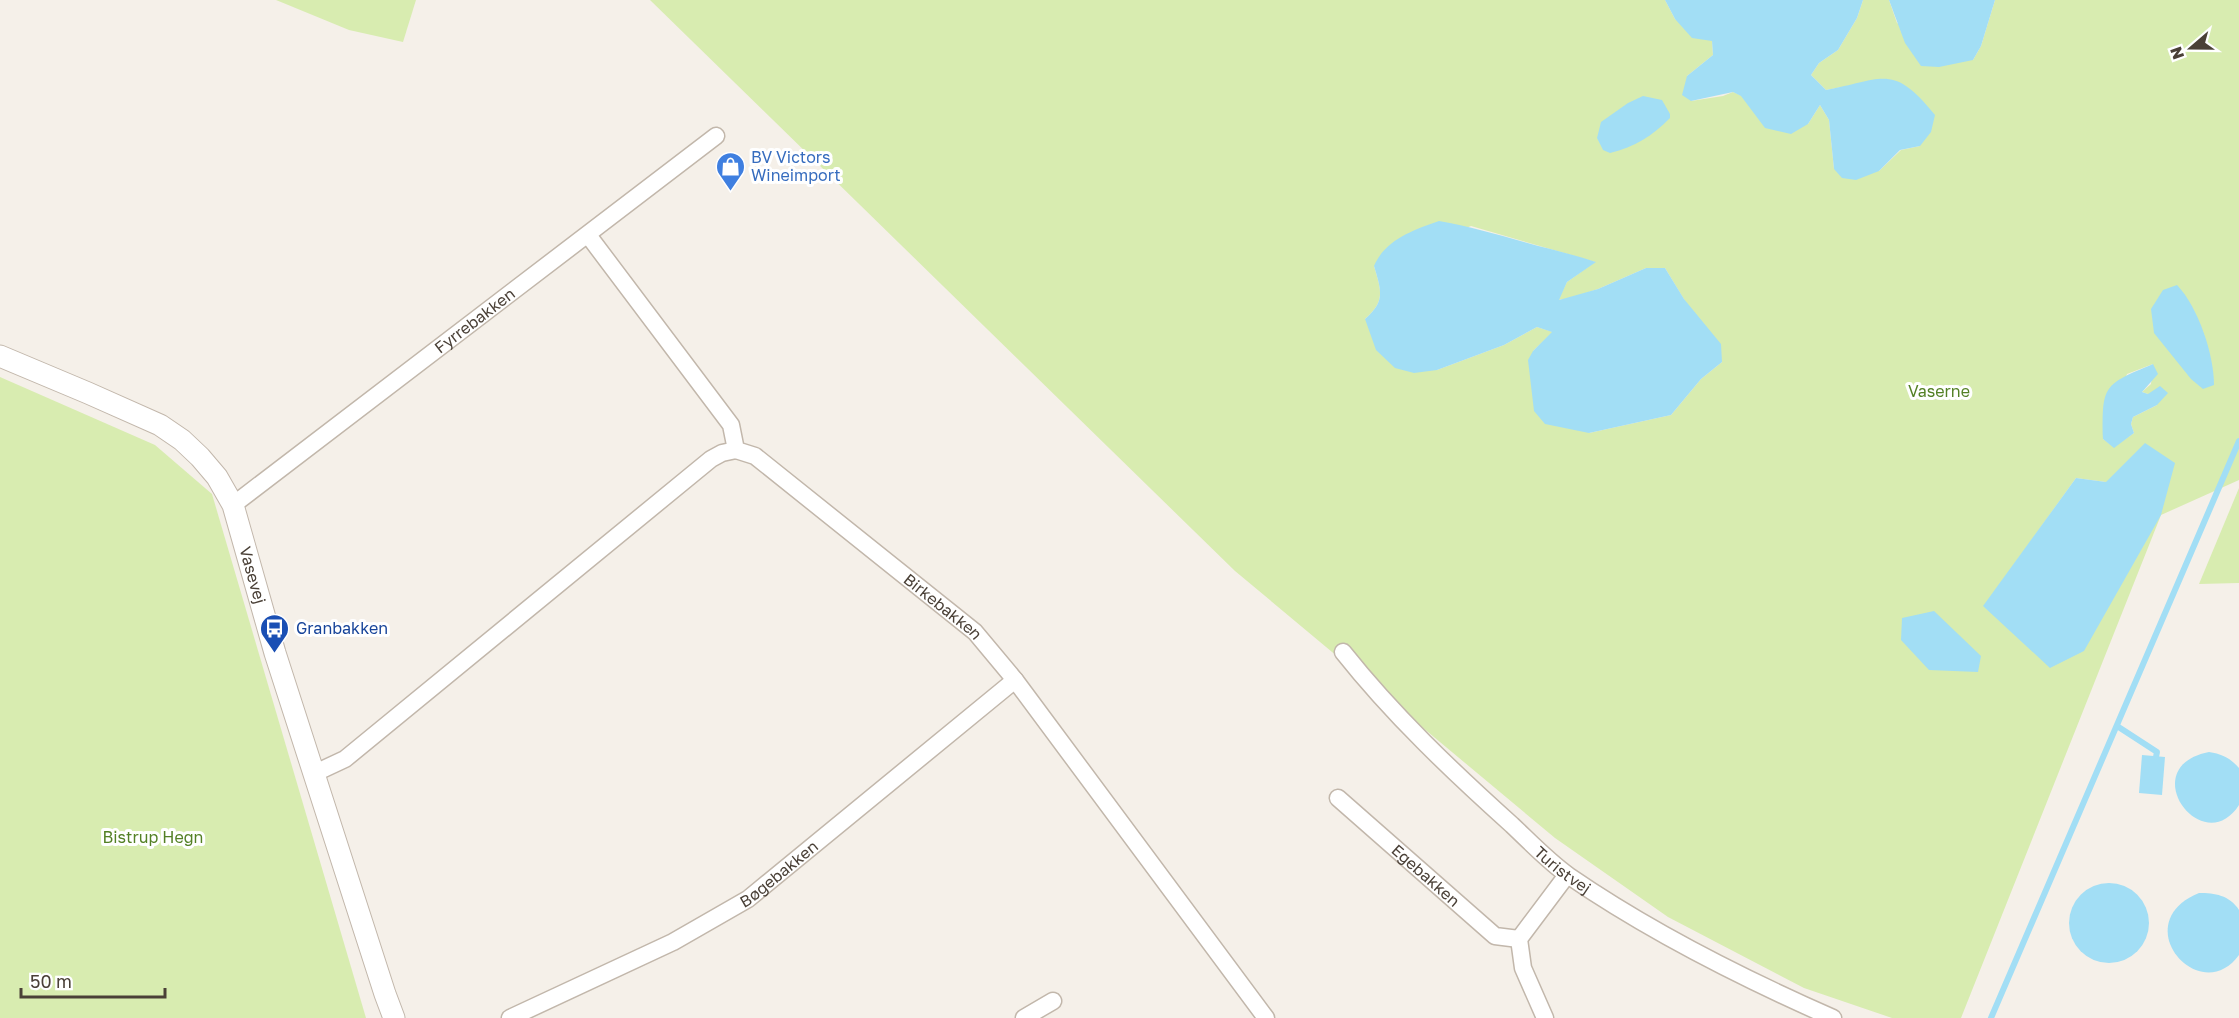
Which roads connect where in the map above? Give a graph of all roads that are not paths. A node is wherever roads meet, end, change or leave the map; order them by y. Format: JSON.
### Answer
{"nodes":[{"id":1,"x":716,"y":136,"type":"dead end"},
{"id":2,"x":588,"y":235,"type":"junction"},
{"id":3,"x":0,"y":356,"type":"edge"},
{"id":4,"x":736,"y":450,"type":"junction"},
{"id":5,"x":233,"y":505,"type":"junction"},
{"id":6,"x":1343,"y":652,"type":"dead end"},
{"id":7,"x":1015,"y":680,"type":"junction"},
{"id":8,"x":313,"y":774,"type":"junction"},
{"id":9,"x":1338,"y":798,"type":"dead end"},
{"id":10,"x":1568,"y":875,"type":"junction"},
{"id":11,"x":1519,"y":939,"type":"junction"},
{"id":12,"x":1053,"y":1001,"type":"dead end"},
{"id":13,"x":394,"y":1018,"type":"edge"},
{"id":14,"x":510,"y":1018,"type":"edge"},
{"id":15,"x":1024,"y":1018,"type":"edge"},
{"id":16,"x":1266,"y":1018,"type":"edge"},
{"id":17,"x":1545,"y":1018,"type":"edge"},
{"id":18,"x":1833,"y":1018,"type":"edge"}],
"edges":[{"from":1,"to":2,"type":"street","name":"Fyrrebakken"},
{"from":2,"to":4,"type":"street"},
{"from":2,"to":5,"type":"street","name":"Fyrrebakken"},
{"from":3,"to":5,"type":"street","name":"Vasevej"},
{"from":4,"to":7,"type":"street","name":"Birkebakken"},
{"from":4,"to":8,"type":"street"},
{"from":5,"to":8,"type":"street","name":"Vasevej"},
{"from":6,"to":10,"type":"street","name":"Turistvej"},
{"from":7,"to":14,"type":"street","name":"Bøgebakken"},
{"from":7,"to":16,"type":"street","name":"Birkebakken"},
{"from":8,"to":13,"type":"street","name":"Vasevej"},
{"from":9,"to":11,"type":"street","name":"Egebakken"},
{"from":10,"to":11,"type":"street"},
{"from":10,"to":18,"type":"street","name":"Turistvej"},
{"from":11,"to":17,"type":"street"},
{"from":12,"to":15,"type":"street"}]}
